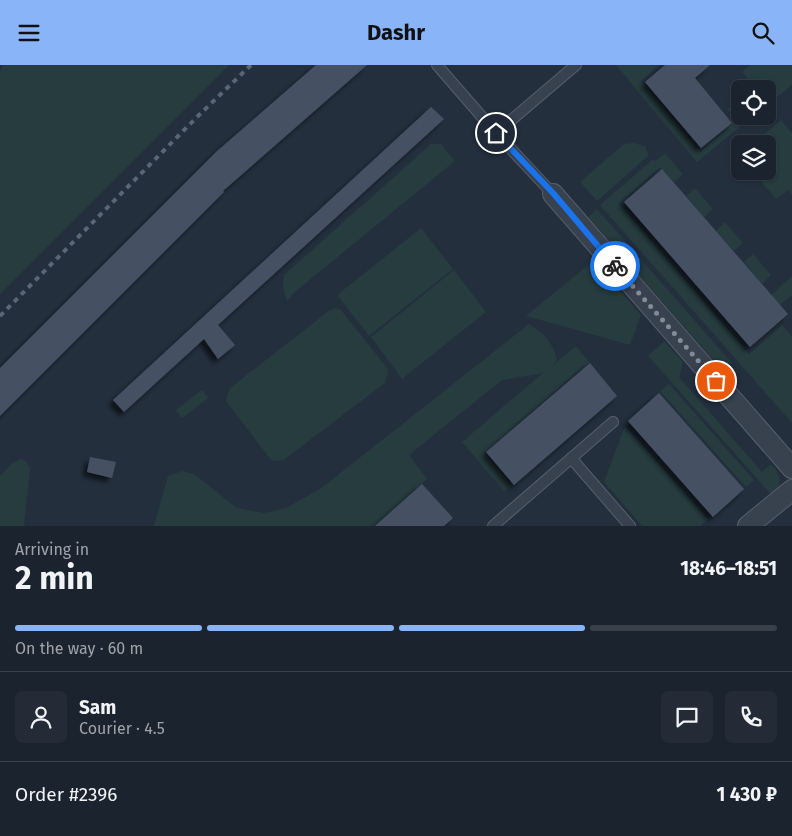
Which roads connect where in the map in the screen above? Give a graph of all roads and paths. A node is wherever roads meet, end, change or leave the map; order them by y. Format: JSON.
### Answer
{"nodes":[{"id":1,"x":437,"y":65,"type":"edge"},
{"id":2,"x":576,"y":65,"type":"edge"},
{"id":3,"x":496,"y":133,"type":"junction"},
{"id":4,"x":553,"y":193,"type":"joint"},
{"id":5,"x":612,"y":422,"type":"dead end"},
{"id":6,"x":571,"y":458,"type":"junction"},
{"id":7,"x":792,"y":468,"type":"edge"},
{"id":8,"x":792,"y":490,"type":"edge"},
{"id":9,"x":493,"y":526,"type":"edge"},
{"id":10,"x":630,"y":526,"type":"edge"},
{"id":11,"x":748,"y":526,"type":"edge"}],
"edges":[{"from":1,"to":3,"type":"lane"},
{"from":2,"to":3,"type":"lane"},
{"from":3,"to":4,"type":"lane"},
{"from":4,"to":7,"type":"street"},
{"from":5,"to":6,"type":"lane"},
{"from":6,"to":9,"type":"lane"},
{"from":6,"to":10,"type":"lane"},
{"from":8,"to":11,"type":"street"}]}
